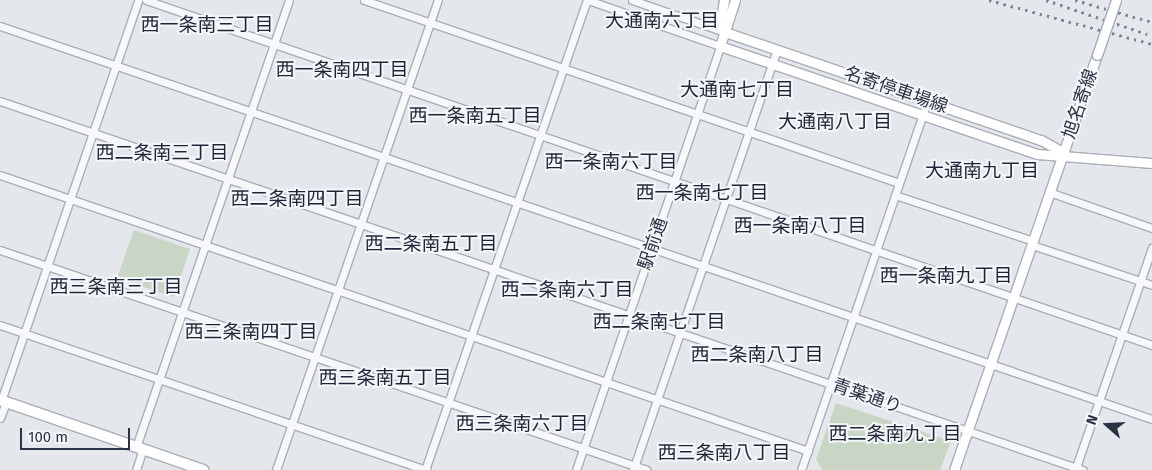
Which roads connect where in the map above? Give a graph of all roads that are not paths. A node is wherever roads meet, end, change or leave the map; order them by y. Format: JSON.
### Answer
{"nodes":[{"id":1,"x":138,"y":0,"type":"edge"},
{"id":2,"x":146,"y":0,"type":"edge"},
{"id":3,"x":289,"y":0,"type":"edge"},
{"id":4,"x":364,"y":0,"type":"edge"},
{"id":5,"x":438,"y":0,"type":"edge"},
{"id":6,"x":587,"y":0,"type":"edge"},
{"id":7,"x":632,"y":0,"type":"edge"},
{"id":8,"x":724,"y":0,"type":"edge"},
{"id":9,"x":735,"y":0,"type":"edge"},
{"id":10,"x":1116,"y":0,"type":"edge"},
{"id":11,"x":431,"y":23,"type":"junction"},
{"id":12,"x":0,"y":26,"type":"edge"},
{"id":13,"x":725,"y":32,"type":"junction"},
{"id":14,"x":274,"y":44,"type":"junction"},
{"id":15,"x":720,"y":46,"type":"junction"},
{"id":16,"x":777,"y":50,"type":"junction"},
{"id":17,"x":772,"y":64,"type":"junction"},
{"id":18,"x":116,"y":65,"type":"junction"},
{"id":19,"x":564,"y":68,"type":"junction"},
{"id":20,"x":407,"y":90,"type":"junction"},
{"id":21,"x":0,"y":101,"type":"edge"},
{"id":22,"x":927,"y":101,"type":"junction"},
{"id":23,"x":250,"y":111,"type":"junction"},
{"id":24,"x":697,"y":114,"type":"junction"},
{"id":25,"x":922,"y":116,"type":"junction"},
{"id":26,"x":93,"y":132,"type":"junction"},
{"id":27,"x":749,"y":132,"type":"junction"},
{"id":28,"x":541,"y":135,"type":"junction"},
{"id":29,"x":1064,"y":153,"type":"junction"},
{"id":30,"x":384,"y":157,"type":"junction"},
{"id":31,"x":1152,"y":163,"type":"edge"},
{"id":32,"x":0,"y":175,"type":"edge"},
{"id":33,"x":227,"y":178,"type":"junction"},
{"id":34,"x":674,"y":181,"type":"junction"},
{"id":35,"x":899,"y":183,"type":"junction"},
{"id":36,"x":1050,"y":192,"type":"junction"},
{"id":37,"x":895,"y":195,"type":"junction"},
{"id":38,"x":726,"y":198,"type":"junction"},
{"id":39,"x":70,"y":199,"type":"junction"},
{"id":40,"x":517,"y":202,"type":"junction"},
{"id":41,"x":361,"y":223,"type":"junction"},
{"id":42,"x":1152,"y":228,"type":"edge"},
{"id":43,"x":1032,"y":243,"type":"junction"},
{"id":44,"x":204,"y":245,"type":"junction"},
{"id":45,"x":652,"y":248,"type":"junction"},
{"id":46,"x":1152,"y":248,"type":"edge"},
{"id":47,"x":0,"y":250,"type":"edge"},
{"id":48,"x":877,"y":250,"type":"junction"},
{"id":49,"x":47,"y":266,"type":"junction"},
{"id":50,"x":703,"y":266,"type":"junction"},
{"id":51,"x":494,"y":270,"type":"junction"},
{"id":52,"x":1140,"y":281,"type":"junction"},
{"id":53,"x":1152,"y":285,"type":"edge"},
{"id":54,"x":338,"y":291,"type":"junction"},
{"id":55,"x":1014,"y":297,"type":"junction"},
{"id":56,"x":181,"y":312,"type":"junction"},
{"id":57,"x":629,"y":315,"type":"junction"},
{"id":58,"x":853,"y":318,"type":"junction"},
{"id":59,"x":0,"y":325,"type":"edge"},
{"id":60,"x":679,"y":332,"type":"junction"},
{"id":61,"x":24,"y":333,"type":"junction"},
{"id":62,"x":1122,"y":335,"type":"junction"},
{"id":63,"x":471,"y":336,"type":"junction"},
{"id":64,"x":1152,"y":345,"type":"edge"},
{"id":65,"x":315,"y":358,"type":"junction"},
{"id":66,"x":990,"y":364,"type":"junction"},
{"id":67,"x":159,"y":379,"type":"junction"},
{"id":68,"x":606,"y":383,"type":"junction"},
{"id":69,"x":831,"y":384,"type":"junction"},
{"id":70,"x":657,"y":400,"type":"junction"},
{"id":71,"x":2,"y":401,"type":"edge"},
{"id":72,"x":1099,"y":401,"type":"junction"},
{"id":73,"x":448,"y":403,"type":"junction"},
{"id":74,"x":0,"y":418,"type":"edge"},
{"id":75,"x":1152,"y":419,"type":"edge"},
{"id":76,"x":292,"y":424,"type":"junction"},
{"id":77,"x":968,"y":431,"type":"junction"},
{"id":78,"x":139,"y":448,"type":"junction"},
{"id":79,"x":584,"y":448,"type":"junction"},
{"id":80,"x":808,"y":451,"type":"junction"},
{"id":81,"x":634,"y":468,"type":"edge"},
{"id":82,"x":1078,"y":469,"type":"edge"},
{"id":83,"x":136,"y":470,"type":"edge"},
{"id":84,"x":203,"y":470,"type":"edge"},
{"id":85,"x":276,"y":470,"type":"edge"},
{"id":86,"x":425,"y":470,"type":"edge"},
{"id":87,"x":576,"y":470,"type":"edge"},
{"id":88,"x":648,"y":470,"type":"edge"},
{"id":89,"x":801,"y":470,"type":"edge"},
{"id":90,"x":954,"y":470,"type":"edge"}],
"edges":[{"from":1,"to":18,"type":"street"},
{"from":2,"to":14,"type":"street"},
{"from":3,"to":14,"type":"street"},
{"from":4,"to":11,"type":"street"},
{"from":5,"to":11,"type":"street"},
{"from":6,"to":15,"type":"street"},
{"from":6,"to":19,"type":"street"},
{"from":7,"to":13,"type":"street"},
{"from":8,"to":13,"type":"main road"},
{"from":9,"to":13,"type":"main road"},
{"from":10,"to":29,"type":"main road","name":"旭名寄線","bridge":true},
{"from":11,"to":19,"type":"street"},
{"from":11,"to":20,"type":"street"},
{"from":12,"to":18,"type":"street"},
{"from":13,"to":15,"type":"main road"},
{"from":13,"to":16,"type":"main road","name":"名寄停車場線"},
{"from":14,"to":20,"type":"street"},
{"from":14,"to":23,"type":"street"},
{"from":15,"to":17,"type":"main road","name":"名寄停車場線"},
{"from":15,"to":24,"type":"street","name":"駅前通"},
{"from":16,"to":17,"type":"street"},
{"from":16,"to":22,"type":"main road","name":"名寄停車場線"},
{"from":17,"to":25,"type":"main road","name":"名寄停車場線"},
{"from":17,"to":27,"type":"street"},
{"from":18,"to":23,"type":"street"},
{"from":18,"to":26,"type":"street"},
{"from":19,"to":24,"type":"street"},
{"from":19,"to":28,"type":"street"},
{"from":20,"to":28,"type":"street"},
{"from":20,"to":30,"type":"street"},
{"from":21,"to":26,"type":"street","name":"青葉通り"},
{"from":22,"to":25,"type":"street"},
{"from":22,"to":29,"type":"main road","name":"名寄停車場線"},
{"from":23,"to":30,"type":"street"},
{"from":23,"to":33,"type":"street"},
{"from":24,"to":27,"type":"street"},
{"from":24,"to":34,"type":"street","name":"駅前通"},
{"from":25,"to":29,"type":"main road","name":"名寄停車場線"},
{"from":25,"to":35,"type":"street"},
{"from":26,"to":33,"type":"street","name":"青葉通り"},
{"from":26,"to":39,"type":"street"},
{"from":27,"to":35,"type":"street"},
{"from":27,"to":38,"type":"street"},
{"from":28,"to":34,"type":"street"},
{"from":28,"to":40,"type":"street"},
{"from":29,"to":31,"type":"main road","name":"旭名寄線"},
{"from":29,"to":36,"type":"main road"},
{"from":30,"to":40,"type":"street"},
{"from":30,"to":41,"type":"street"},
{"from":32,"to":39,"type":"street"},
{"from":33,"to":41,"type":"street","name":"青葉通り"},
{"from":33,"to":44,"type":"street"},
{"from":34,"to":38,"type":"street"},
{"from":34,"to":45,"type":"street","name":"駅前通"},
{"from":35,"to":37,"type":"street"},
{"from":36,"to":42,"type":"street"},
{"from":36,"to":43,"type":"main road"},
{"from":37,"to":43,"type":"street"},
{"from":37,"to":48,"type":"street"},
{"from":38,"to":48,"type":"street"},
{"from":38,"to":50,"type":"street"},
{"from":39,"to":44,"type":"street"},
{"from":39,"to":49,"type":"street"},
{"from":40,"to":45,"type":"street"},
{"from":40,"to":51,"type":"street"},
{"from":41,"to":51,"type":"street","name":"青葉通り"},
{"from":41,"to":54,"type":"street"},
{"from":43,"to":52,"type":"street"},
{"from":43,"to":55,"type":"main road"},
{"from":44,"to":54,"type":"street"},
{"from":44,"to":56,"type":"street"},
{"from":45,"to":50,"type":"street"},
{"from":45,"to":57,"type":"street","name":"駅前通"},
{"from":46,"to":52,"type":"street"},
{"from":47,"to":49,"type":"street"},
{"from":48,"to":55,"type":"street"},
{"from":48,"to":58,"type":"street"},
{"from":49,"to":56,"type":"street"},
{"from":49,"to":61,"type":"street"},
{"from":50,"to":58,"type":"street"},
{"from":50,"to":60,"type":"street"},
{"from":51,"to":57,"type":"street","name":"青葉通り"},
{"from":51,"to":63,"type":"street"},
{"from":52,"to":53,"type":"street"},
{"from":52,"to":62,"type":"street"},
{"from":54,"to":63,"type":"street"},
{"from":54,"to":65,"type":"street"},
{"from":55,"to":62,"type":"street"},
{"from":55,"to":66,"type":"main road"},
{"from":56,"to":65,"type":"street"},
{"from":56,"to":67,"type":"street"},
{"from":57,"to":60,"type":"street","name":"青葉通り"},
{"from":57,"to":68,"type":"street","name":"駅前通"},
{"from":58,"to":66,"type":"street"},
{"from":58,"to":69,"type":"street"},
{"from":59,"to":61,"type":"street"},
{"from":60,"to":69,"type":"street","name":"青葉通り"},
{"from":60,"to":70,"type":"street"},
{"from":61,"to":67,"type":"street"},
{"from":61,"to":71,"type":"street"},
{"from":62,"to":64,"type":"street"},
{"from":62,"to":72,"type":"street"},
{"from":63,"to":68,"type":"street"},
{"from":63,"to":73,"type":"street"},
{"from":65,"to":73,"type":"street"},
{"from":65,"to":76,"type":"street"},
{"from":66,"to":72,"type":"street"},
{"from":66,"to":77,"type":"main road"},
{"from":67,"to":76,"type":"street"},
{"from":67,"to":78,"type":"street"},
{"from":68,"to":70,"type":"street"},
{"from":68,"to":79,"type":"street","name":"駅前通"},
{"from":69,"to":77,"type":"street","name":"青葉通り"},
{"from":69,"to":80,"type":"street"},
{"from":70,"to":80,"type":"street"},
{"from":70,"to":81,"type":"street"},
{"from":71,"to":74,"type":"street"},
{"from":71,"to":78,"type":"highway"},
{"from":72,"to":75,"type":"street"},
{"from":72,"to":82,"type":"street"},
{"from":73,"to":79,"type":"street"},
{"from":73,"to":86,"type":"street"},
{"from":76,"to":85,"type":"street"},
{"from":76,"to":86,"type":"street"},
{"from":77,"to":82,"type":"street","name":"青葉通り"},
{"from":77,"to":90,"type":"main road"},
{"from":78,"to":83,"type":"street"},
{"from":78,"to":84,"type":"highway"},
{"from":79,"to":81,"type":"street"},
{"from":79,"to":87,"type":"street","name":"駅前通"},
{"from":80,"to":89,"type":"street"},
{"from":81,"to":88,"type":"street"}]}
